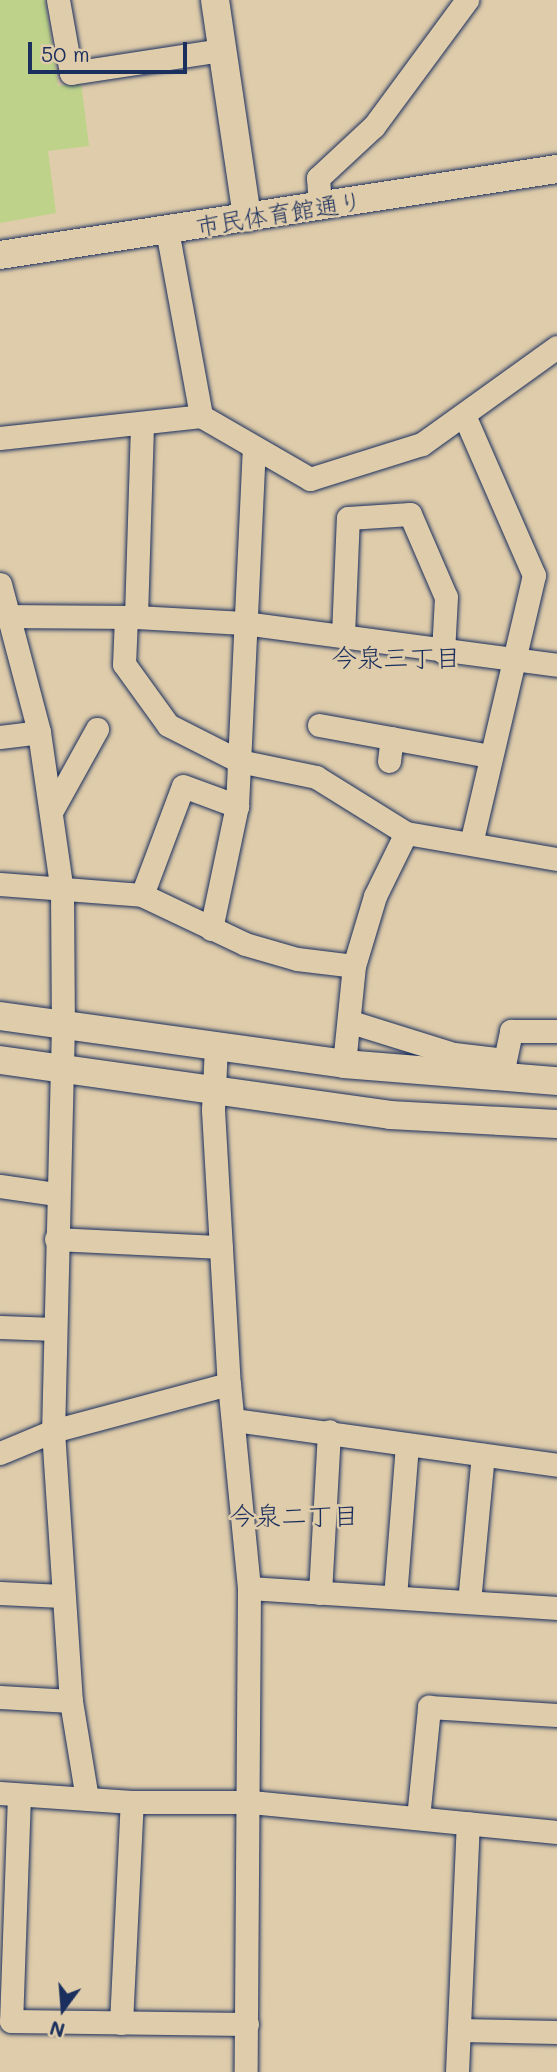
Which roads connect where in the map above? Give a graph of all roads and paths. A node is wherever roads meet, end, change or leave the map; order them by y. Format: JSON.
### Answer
{"nodes":[{"id":1,"x":58,"y":0,"type":"edge"},
{"id":2,"x":215,"y":0,"type":"edge"},
{"id":3,"x":467,"y":0,"type":"edge"},
{"id":4,"x":222,"y":50,"type":"junction"},
{"id":5,"x":557,"y":170,"type":"edge"},
{"id":6,"x":320,"y":206,"type":"junction"},
{"id":7,"x":247,"y":218,"type":"junction"},
{"id":8,"x":167,"y":230,"type":"junction"},
{"id":9,"x":0,"y":255,"type":"edge"},
{"id":10,"x":557,"y":347,"type":"edge"},
{"id":11,"x":464,"y":415,"type":"junction"},
{"id":12,"x":201,"y":416,"type":"junction"},
{"id":13,"x":142,"y":425,"type":"junction"},
{"id":14,"x":0,"y":438,"type":"edge"},
{"id":15,"x":254,"y":449,"type":"junction"},
{"id":16,"x":0,"y":584,"type":"edge"},
{"id":17,"x":5,"y":615,"type":"edge"},
{"id":18,"x":131,"y":617,"type":"junction"},
{"id":19,"x":244,"y":623,"type":"junction"},
{"id":20,"x":343,"y":635,"type":"junction"},
{"id":21,"x":443,"y":652,"type":"junction"},
{"id":22,"x":512,"y":660,"type":"junction"},
{"id":23,"x":557,"y":665,"type":"edge"},
{"id":24,"x":319,"y":725,"type":"dead end"},
{"id":25,"x":97,"y":729,"type":"dead end"},
{"id":26,"x":39,"y":732,"type":"junction"},
{"id":27,"x":0,"y":737,"type":"edge"},
{"id":28,"x":491,"y":756,"type":"junction"},
{"id":29,"x":239,"y":761,"type":"junction"},
{"id":30,"x":237,"y":806,"type":"junction"},
{"id":31,"x":51,"y":812,"type":"junction"},
{"id":32,"x":406,"y":833,"type":"junction"},
{"id":33,"x":471,"y":842,"type":"junction"},
{"id":34,"x":557,"y":859,"type":"edge"},
{"id":35,"x":0,"y":884,"type":"edge"},
{"id":36,"x":62,"y":892,"type":"junction"},
{"id":37,"x":142,"y":895,"type":"junction"},
{"id":38,"x":211,"y":929,"type":"junction"},
{"id":39,"x":354,"y":967,"type":"junction"},
{"id":40,"x":0,"y":1017,"type":"edge"},
{"id":41,"x":351,"y":1023,"type":"junction"},
{"id":42,"x":63,"y":1025,"type":"junction"},
{"id":43,"x":557,"y":1031,"type":"edge"},
{"id":44,"x":216,"y":1046,"type":"junction"},
{"id":45,"x":0,"y":1060,"type":"edge"},
{"id":46,"x":344,"y":1064,"type":"junction"},
{"id":47,"x":62,"y":1068,"type":"junction"},
{"id":48,"x":557,"y":1081,"type":"edge"},
{"id":49,"x":214,"y":1090,"type":"junction"},
{"id":50,"x":557,"y":1124,"type":"edge"},
{"id":51,"x":0,"y":1186,"type":"edge"},
{"id":52,"x":57,"y":1194,"type":"junction"},
{"id":53,"x":56,"y":1239,"type":"junction"},
{"id":54,"x":221,"y":1247,"type":"junction"},
{"id":55,"x":0,"y":1327,"type":"edge"},
{"id":56,"x":55,"y":1329,"type":"junction"},
{"id":57,"x":229,"y":1384,"type":"junction"},
{"id":58,"x":233,"y":1420,"type":"junction"},
{"id":59,"x":53,"y":1432,"type":"junction"},
{"id":60,"x":329,"y":1432,"type":"junction"},
{"id":61,"x":407,"y":1444,"type":"junction"},
{"id":62,"x":0,"y":1453,"type":"edge"},
{"id":63,"x":483,"y":1455,"type":"junction"},
{"id":64,"x":557,"y":1465,"type":"edge"},
{"id":65,"x":250,"y":1588,"type":"junction"},
{"id":66,"x":0,"y":1593,"type":"edge"},
{"id":67,"x":320,"y":1593,"type":"junction"},
{"id":68,"x":62,"y":1596,"type":"junction"},
{"id":69,"x":395,"y":1597,"type":"junction"},
{"id":70,"x":470,"y":1602,"type":"junction"},
{"id":71,"x":557,"y":1608,"type":"edge"},
{"id":72,"x":0,"y":1697,"type":"edge"},
{"id":73,"x":71,"y":1701,"type":"junction"},
{"id":74,"x":557,"y":1715,"type":"edge"},
{"id":75,"x":9,"y":1794,"type":"edge"},
{"id":76,"x":87,"y":1799,"type":"junction"},
{"id":77,"x":132,"y":1802,"type":"junction"},
{"id":78,"x":251,"y":1802,"type":"junction"},
{"id":79,"x":418,"y":1818,"type":"junction"},
{"id":80,"x":468,"y":1823,"type":"junction"},
{"id":81,"x":557,"y":1832,"type":"edge"},
{"id":82,"x":6,"y":1967,"type":"edge"},
{"id":83,"x":121,"y":2023,"type":"junction"},
{"id":84,"x":247,"y":2024,"type":"junction"},
{"id":85,"x":459,"y":2030,"type":"junction"},
{"id":86,"x":557,"y":2032,"type":"edge"},
{"id":87,"x":246,"y":2072,"type":"edge"},
{"id":88,"x":457,"y":2072,"type":"edge"}],
"edges":[{"from":1,"to":4,"type":"street"},
{"from":2,"to":4,"type":"street"},
{"from":3,"to":6,"type":"street"},
{"from":4,"to":7,"type":"street"},
{"from":5,"to":6,"type":"street","name":"市民体育館通り"},
{"from":6,"to":7,"type":"street","name":"市民体育館通り"},
{"from":7,"to":8,"type":"street","name":"市民体育館通り"},
{"from":8,"to":9,"type":"street","name":"市民体育館通り"},
{"from":8,"to":12,"type":"street"},
{"from":10,"to":11,"type":"street"},
{"from":11,"to":15,"type":"street"},
{"from":11,"to":22,"type":"street"},
{"from":12,"to":13,"type":"street"},
{"from":12,"to":15,"type":"street"},
{"from":13,"to":14,"type":"street"},
{"from":13,"to":18,"type":"street"},
{"from":15,"to":19,"type":"street"},
{"from":16,"to":17,"type":"street"},
{"from":17,"to":18,"type":"street"},
{"from":17,"to":26,"type":"street"},
{"from":18,"to":19,"type":"street"},
{"from":18,"to":29,"type":"street"},
{"from":19,"to":20,"type":"street"},
{"from":19,"to":29,"type":"street"},
{"from":20,"to":21,"type":"street"},
{"from":20,"to":21,"type":"street"},
{"from":21,"to":22,"type":"street"},
{"from":22,"to":23,"type":"street"},
{"from":22,"to":28,"type":"street"},
{"from":24,"to":28,"type":"street"},
{"from":25,"to":31,"type":"street"},
{"from":26,"to":27,"type":"street"},
{"from":26,"to":31,"type":"street"},
{"from":28,"to":33,"type":"street"},
{"from":29,"to":30,"type":"street"},
{"from":29,"to":32,"type":"street"},
{"from":30,"to":37,"type":"street"},
{"from":30,"to":38,"type":"street"},
{"from":31,"to":36,"type":"street"},
{"from":32,"to":33,"type":"street"},
{"from":32,"to":39,"type":"street"},
{"from":33,"to":34,"type":"street"},
{"from":35,"to":36,"type":"street"},
{"from":36,"to":37,"type":"street"},
{"from":36,"to":42,"type":"street"},
{"from":37,"to":38,"type":"street"},
{"from":38,"to":39,"type":"street"},
{"from":39,"to":41,"type":"street"},
{"from":40,"to":42,"type":"street"},
{"from":41,"to":43,"type":"street"},
{"from":41,"to":46,"type":"street"},
{"from":42,"to":44,"type":"street"},
{"from":42,"to":47,"type":"street"},
{"from":44,"to":46,"type":"street"},
{"from":44,"to":49,"type":"street"},
{"from":45,"to":47,"type":"street"},
{"from":46,"to":48,"type":"street"},
{"from":47,"to":49,"type":"street"},
{"from":47,"to":52,"type":"street"},
{"from":49,"to":50,"type":"street"},
{"from":49,"to":54,"type":"street"},
{"from":51,"to":52,"type":"street"},
{"from":52,"to":53,"type":"street"},
{"from":53,"to":54,"type":"street"},
{"from":53,"to":56,"type":"street"},
{"from":54,"to":57,"type":"street"},
{"from":55,"to":56,"type":"street"},
{"from":56,"to":59,"type":"street"},
{"from":57,"to":58,"type":"street"},
{"from":57,"to":59,"type":"street"},
{"from":58,"to":60,"type":"street"},
{"from":58,"to":65,"type":"street"},
{"from":59,"to":62,"type":"street"},
{"from":59,"to":68,"type":"street"},
{"from":60,"to":61,"type":"street"},
{"from":60,"to":67,"type":"street"},
{"from":61,"to":63,"type":"street"},
{"from":61,"to":69,"type":"street"},
{"from":63,"to":64,"type":"street"},
{"from":63,"to":70,"type":"street"},
{"from":65,"to":67,"type":"street"},
{"from":65,"to":78,"type":"street"},
{"from":66,"to":68,"type":"street"},
{"from":67,"to":69,"type":"street"},
{"from":68,"to":73,"type":"street"},
{"from":69,"to":70,"type":"street"},
{"from":70,"to":71,"type":"street"},
{"from":72,"to":73,"type":"street"},
{"from":73,"to":76,"type":"street"},
{"from":74,"to":79,"type":"street"},
{"from":75,"to":76,"type":"street"},
{"from":75,"to":82,"type":"street"},
{"from":76,"to":77,"type":"street"},
{"from":77,"to":78,"type":"street"},
{"from":77,"to":83,"type":"street"},
{"from":78,"to":79,"type":"street"},
{"from":78,"to":84,"type":"street"},
{"from":79,"to":80,"type":"street"},
{"from":80,"to":81,"type":"street"},
{"from":80,"to":85,"type":"street"},
{"from":82,"to":83,"type":"street"},
{"from":83,"to":84,"type":"street"},
{"from":84,"to":87,"type":"street"},
{"from":85,"to":86,"type":"street"},
{"from":85,"to":88,"type":"street"}]}
